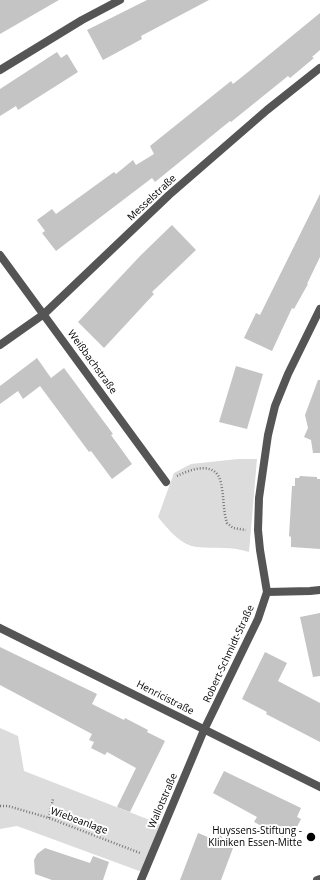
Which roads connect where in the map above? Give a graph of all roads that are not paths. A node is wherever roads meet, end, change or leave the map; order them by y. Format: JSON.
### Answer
{"nodes":[{"id":1,"x":120,"y":0,"type":"edge"},
{"id":2,"x":320,"y":68,"type":"edge"},
{"id":3,"x":0,"y":70,"type":"edge"},
{"id":4,"x":0,"y":255,"type":"edge"},
{"id":5,"x":320,"y":309,"type":"edge"},
{"id":6,"x":44,"y":314,"type":"junction"},
{"id":7,"x":0,"y":345,"type":"edge"},
{"id":8,"x":166,"y":482,"type":"dead end"},
{"id":9,"x":320,"y":590,"type":"edge"},
{"id":10,"x":267,"y":592,"type":"junction"},
{"id":11,"x":0,"y":628,"type":"edge"},
{"id":12,"x":204,"y":730,"type":"junction"},
{"id":13,"x":320,"y":787,"type":"edge"},
{"id":14,"x":320,"y":879,"type":"edge"},
{"id":15,"x":141,"y":880,"type":"edge"},
{"id":16,"x":317,"y":880,"type":"edge"}],
"edges":[{"from":1,"to":3,"type":"street"},
{"from":2,"to":6,"type":"street","name":"Messelstraße"},
{"from":4,"to":6,"type":"street","name":"Weißbachstraße"},
{"from":5,"to":10,"type":"street","name":"Robert-Schmidt-Straße"},
{"from":6,"to":7,"type":"street","name":"Messelstraße"},
{"from":6,"to":8,"type":"street","name":"Weißbachstraße"},
{"from":9,"to":10,"type":"street"},
{"from":10,"to":12,"type":"street","name":"Robert-Schmidt-Straße"},
{"from":11,"to":12,"type":"street","name":"Henricistraße"},
{"from":12,"to":13,"type":"street","name":"Henricistraße"},
{"from":12,"to":15,"type":"street","name":"Wallotstraße"},
{"from":14,"to":16,"type":"street"}]}
